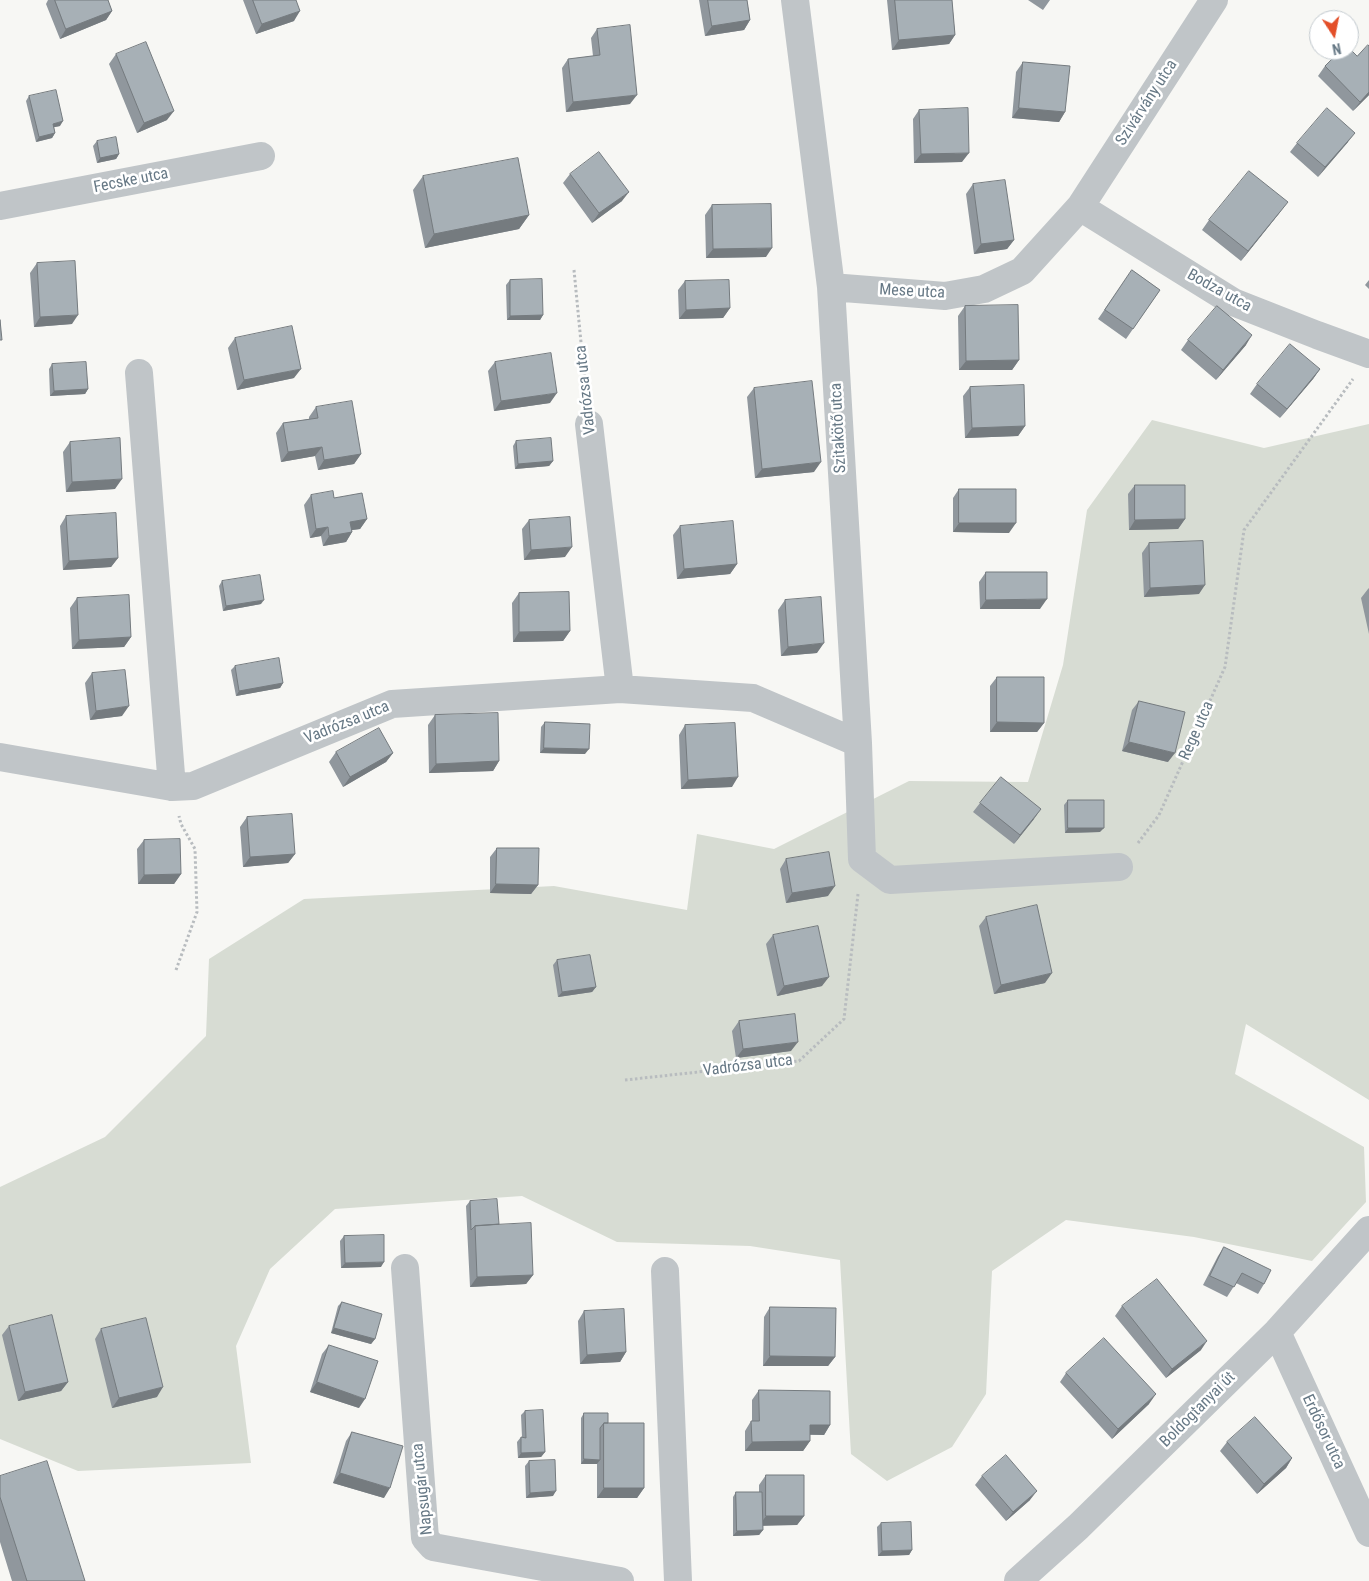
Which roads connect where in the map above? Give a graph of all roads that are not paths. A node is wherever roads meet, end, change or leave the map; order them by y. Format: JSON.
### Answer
{"nodes":[{"id":1,"x":795,"y":0,"type":"edge"},
{"id":2,"x":1214,"y":0,"type":"edge"},
{"id":3,"x":261,"y":156,"type":"dead end"},
{"id":4,"x":0,"y":206,"type":"edge"},
{"id":5,"x":1080,"y":207,"type":"junction"},
{"id":6,"x":831,"y":287,"type":"junction"},
{"id":7,"x":1363,"y":363,"type":"edge"},
{"id":8,"x":139,"y":373,"type":"dead end"},
{"id":9,"x":589,"y":424,"type":"road end"},
{"id":10,"x":620,"y":689,"type":"junction"},
{"id":11,"x":858,"y":743,"type":"junction"},
{"id":12,"x":0,"y":757,"type":"edge"},
{"id":13,"x":172,"y":787,"type":"junction"},
{"id":14,"x":1119,"y":866,"type":"road end"},
{"id":15,"x":1369,"y":1230,"type":"edge"},
{"id":16,"x":405,"y":1268,"type":"dead end"},
{"id":17,"x":665,"y":1271,"type":"dead end"},
{"id":18,"x":1277,"y":1332,"type":"junction"},
{"id":19,"x":1369,"y":1533,"type":"edge"},
{"id":20,"x":620,"y":1581,"type":"edge"},
{"id":21,"x":678,"y":1581,"type":"edge"},
{"id":22,"x":1018,"y":1581,"type":"edge"}],
"edges":[{"from":1,"to":6,"type":"street","name":"Szitakötő utca"},
{"from":2,"to":5,"type":"street","name":"Szivárvány utca"},
{"from":3,"to":4,"type":"street","name":"Fecske utca"},
{"from":5,"to":6,"type":"street","name":"Mese utca"},
{"from":5,"to":7,"type":"street","name":"Bodza utca"},
{"from":6,"to":11,"type":"street","name":"Szitakötő utca"},
{"from":8,"to":13,"type":"street"},
{"from":9,"to":10,"type":"street","name":"Vadrózsa utca"},
{"from":10,"to":11,"type":"street","name":"Vadrózsa utca"},
{"from":10,"to":13,"type":"street","name":"Vadrózsa utca"},
{"from":11,"to":14,"type":"street","name":"Szitakötő utca"},
{"from":12,"to":13,"type":"street","name":"Vadrózsa utca"},
{"from":15,"to":18,"type":"street","name":"Boldogtanyai út"},
{"from":16,"to":20,"type":"street","name":"Napsugár utca"},
{"from":17,"to":21,"type":"street"},
{"from":18,"to":19,"type":"street","name":"Erdősor utca"},
{"from":18,"to":22,"type":"street","name":"Boldogtanyai út"}]}
